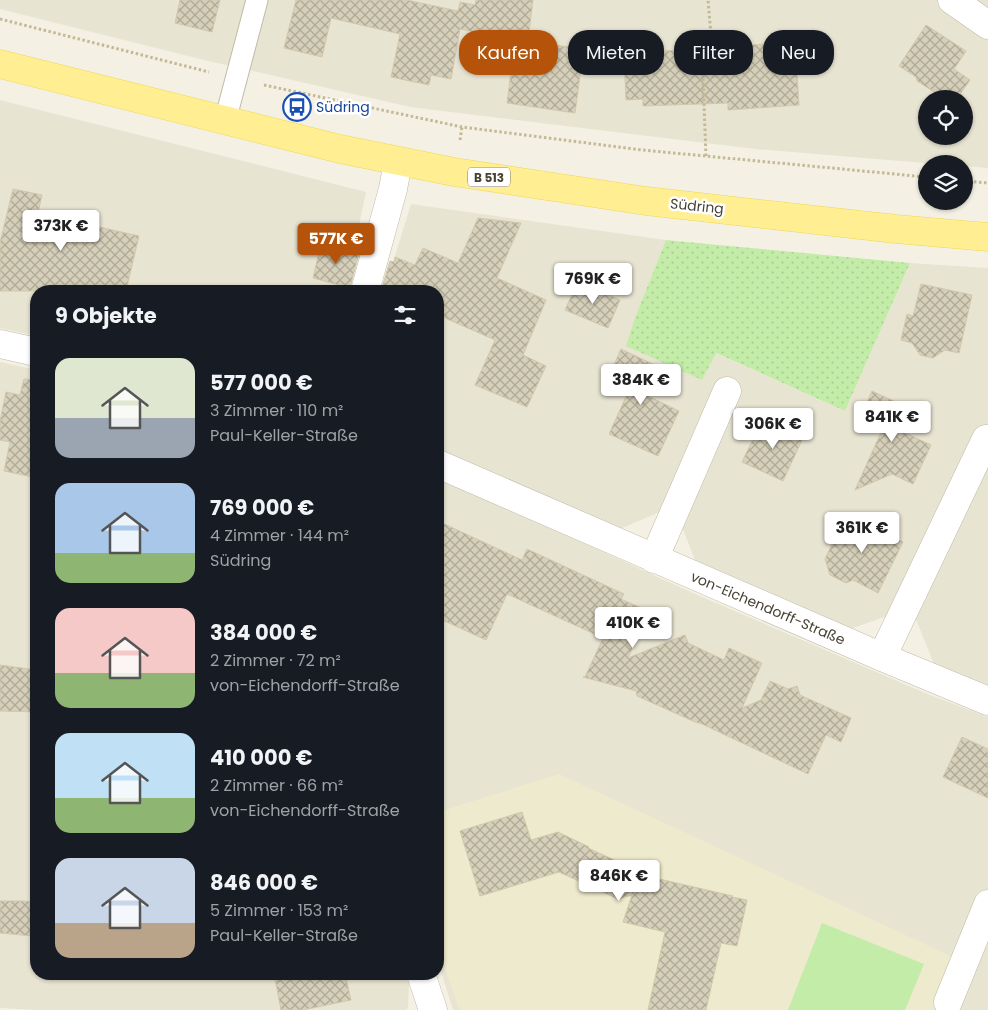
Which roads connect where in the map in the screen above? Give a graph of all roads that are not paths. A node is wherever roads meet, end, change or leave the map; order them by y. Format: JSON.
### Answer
{"nodes":[{"id":1,"x":257,"y":0,"type":"edge"},
{"id":2,"x":952,"y":0,"type":"edge"},
{"id":3,"x":988,"y":24,"type":"edge"},
{"id":4,"x":0,"y":64,"type":"edge"},
{"id":5,"x":225,"y":121,"type":"junction"},
{"id":6,"x":398,"y":162,"type":"junction"},
{"id":7,"x":988,"y":238,"type":"edge"},
{"id":8,"x":366,"y":285,"type":"edge"},
{"id":9,"x":0,"y":344,"type":"edge"},
{"id":10,"x":30,"y":351,"type":"edge"},
{"id":11,"x":727,"y":391,"type":"dead end"},
{"id":12,"x":987,"y":439,"type":"edge"},
{"id":13,"x":444,"y":467,"type":"edge"},
{"id":14,"x":654,"y":559,"type":"junction"},
{"id":15,"x":882,"y":657,"type":"junction"},
{"id":16,"x":988,"y":701,"type":"edge"},
{"id":17,"x":988,"y":904,"type":"edge"},
{"id":18,"x":423,"y":980,"type":"edge"},
{"id":19,"x":948,"y":1002,"type":"dead end"},
{"id":20,"x":432,"y":1010,"type":"edge"}],
"edges":[{"from":1,"to":5,"type":"lane"},
{"from":2,"to":3,"type":"street"},
{"from":4,"to":5,"type":"main road","name":"Südring","number":"B 513"},
{"from":5,"to":6,"type":"main road","name":"Südring","number":"B 513"},
{"from":6,"to":7,"type":"main road","name":"Südring","number":"B 513"},
{"from":6,"to":8,"type":"street"},
{"from":9,"to":10,"type":"street"},
{"from":11,"to":14,"type":"street"},
{"from":12,"to":15,"type":"street"},
{"from":13,"to":14,"type":"street","name":"von-Eichendorff-Straße"},
{"from":14,"to":15,"type":"street","name":"von-Eichendorff-Straße"},
{"from":15,"to":16,"type":"street","name":"von-Eichendorff-Straße"},
{"from":17,"to":19,"type":"street"},
{"from":18,"to":20,"type":"street"}]}
